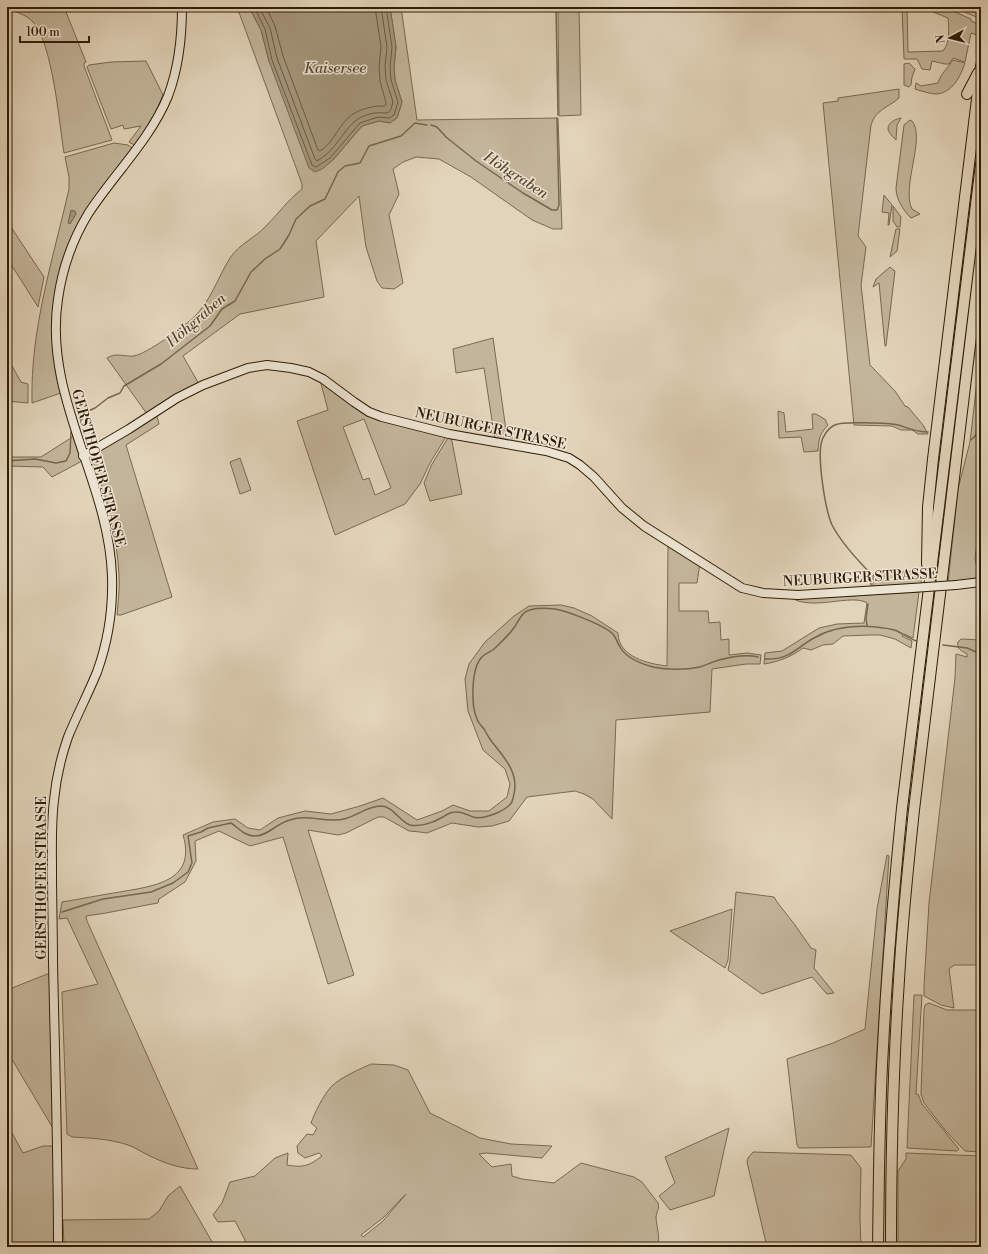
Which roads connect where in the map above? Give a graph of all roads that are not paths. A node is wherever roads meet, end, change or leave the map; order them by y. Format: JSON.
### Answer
{"nodes":[{"id":1,"x":182,"y":7,"type":"edge"},
{"id":2,"x":981,"y":65,"type":"edge"},
{"id":3,"x":967,"y":94,"type":"dead end"},
{"id":4,"x":981,"y":164,"type":"edge"},
{"id":5,"x":981,"y":254,"type":"edge"},
{"id":6,"x":929,"y":425,"type":"dead end"},
{"id":7,"x":83,"y":456,"type":"junction"},
{"id":8,"x":932,"y":458,"type":"junction"},
{"id":9,"x":981,"y":582,"type":"edge"},
{"id":10,"x":929,"y":592,"type":"junction"},
{"id":11,"x":58,"y":1247,"type":"edge"},
{"id":12,"x":878,"y":1247,"type":"edge"},
{"id":13,"x":891,"y":1247,"type":"edge"}],
"edges":[{"from":1,"to":7,"type":"main road","name":"GERSTHOFER STRASSE"},
{"from":2,"to":3,"type":"highway"},
{"from":2,"to":8,"type":"highway"},
{"from":4,"to":10,"type":"highway"},
{"from":5,"to":13,"type":"highway"},
{"from":6,"to":8,"type":"highway"},
{"from":7,"to":9,"type":"main road","name":"NEUBURGER STRASSE","bridge":true},
{"from":7,"to":11,"type":"main road","name":"GERSTHOFER STRASSE"},
{"from":8,"to":10,"type":"highway"},
{"from":10,"to":12,"type":"highway"}]}
